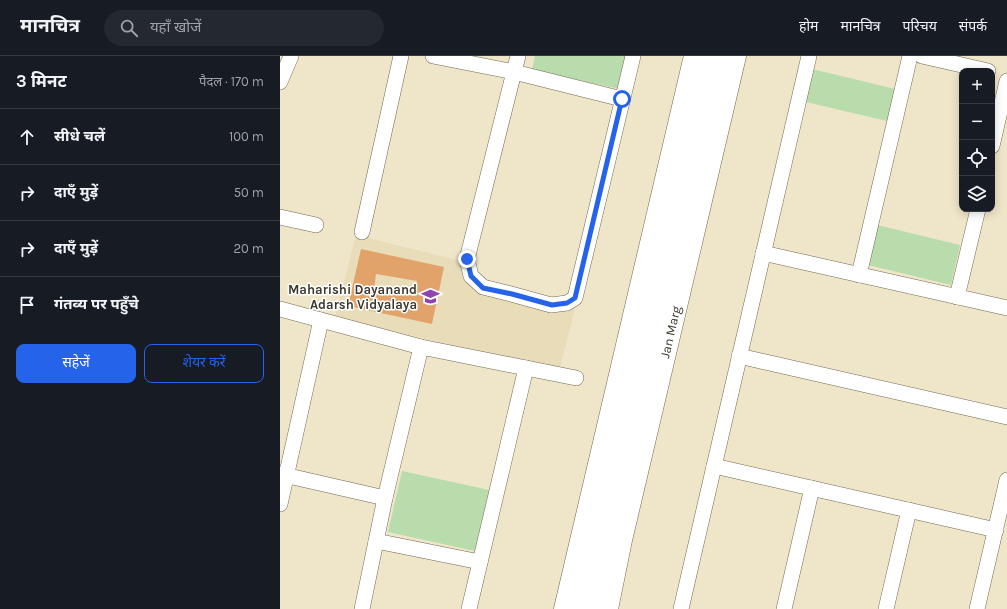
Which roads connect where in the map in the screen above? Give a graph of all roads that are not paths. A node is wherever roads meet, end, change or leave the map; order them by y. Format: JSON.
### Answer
{"nodes":[{"id":1,"x":291,"y":56,"type":"edge"},
{"id":2,"x":401,"y":56,"type":"edge"},
{"id":3,"x":433,"y":56,"type":"edge"},
{"id":4,"x":518,"y":56,"type":"edge"},
{"id":5,"x":633,"y":56,"type":"edge"},
{"id":6,"x":695,"y":56,"type":"edge"},
{"id":7,"x":714,"y":56,"type":"edge"},
{"id":8,"x":735,"y":56,"type":"edge"},
{"id":9,"x":808,"y":56,"type":"edge"},
{"id":10,"x":910,"y":56,"type":"edge"},
{"id":11,"x":922,"y":56,"type":"edge"},
{"id":12,"x":450,"y":58,"type":"edge"},
{"id":13,"x":975,"y":68,"type":"edge"},
{"id":14,"x":514,"y":72,"type":"junction"},
{"id":15,"x":995,"y":73,"type":"edge"},
{"id":16,"x":1007,"y":75,"type":"edge"},
{"id":17,"x":1007,"y":81,"type":"edge"},
{"id":18,"x":280,"y":82,"type":"edge"},
{"id":19,"x":622,"y":99,"type":"junction"},
{"id":20,"x":993,"y":140,"type":"edge"},
{"id":21,"x":977,"y":212,"type":"edge"},
{"id":22,"x":280,"y":217,"type":"edge"},
{"id":23,"x":316,"y":225,"type":"dead end"},
{"id":24,"x":362,"y":232,"type":"dead end"},
{"id":25,"x":763,"y":253,"type":"junction"},
{"id":26,"x":859,"y":274,"type":"junction"},
{"id":27,"x":957,"y":296,"type":"junction"},
{"id":28,"x":1007,"y":308,"type":"edge"},
{"id":29,"x":280,"y":309,"type":"edge"},
{"id":30,"x":321,"y":320,"type":"junction"},
{"id":31,"x":421,"y":347,"type":"junction"},
{"id":32,"x":739,"y":356,"type":"junction"},
{"id":33,"x":526,"y":368,"type":"junction"},
{"id":34,"x":576,"y":378,"type":"dead end"},
{"id":35,"x":1007,"y":417,"type":"edge"},
{"id":36,"x":714,"y":466,"type":"junction"},
{"id":37,"x":284,"y":475,"type":"edge"},
{"id":38,"x":1007,"y":480,"type":"edge"},
{"id":39,"x":812,"y":488,"type":"junction"},
{"id":40,"x":385,"y":498,"type":"junction"},
{"id":41,"x":280,"y":504,"type":"edge"},
{"id":42,"x":909,"y":510,"type":"junction"},
{"id":43,"x":996,"y":530,"type":"junction"},
{"id":44,"x":376,"y":541,"type":"junction"},
{"id":45,"x":480,"y":562,"type":"junction"},
{"id":46,"x":362,"y":609,"type":"edge"},
{"id":47,"x":469,"y":609,"type":"edge"},
{"id":48,"x":565,"y":609,"type":"edge"},
{"id":49,"x":587,"y":609,"type":"edge"},
{"id":50,"x":607,"y":609,"type":"edge"},
{"id":51,"x":681,"y":609,"type":"edge"},
{"id":52,"x":784,"y":609,"type":"edge"},
{"id":53,"x":886,"y":609,"type":"edge"},
{"id":54,"x":977,"y":609,"type":"edge"}],
"edges":[{"from":1,"to":18,"type":"street"},
{"from":2,"to":24,"type":"street"},
{"from":3,"to":12,"type":"street"},
{"from":4,"to":14,"type":"street"},
{"from":5,"to":19,"type":"street"},
{"from":6,"to":48,"type":"main road"},
{"from":7,"to":49,"type":"main road","name":"Jan Marg"},
{"from":8,"to":50,"type":"main road","name":"Jan Marg"},
{"from":9,"to":25,"type":"street"},
{"from":10,"to":26,"type":"street"},
{"from":11,"to":13,"type":"street"},
{"from":12,"to":14,"type":"street"},
{"from":14,"to":19,"type":"street"},
{"from":14,"to":19,"type":"street"},
{"from":15,"to":16,"type":"street"},
{"from":17,"to":20,"type":"street"},
{"from":21,"to":27,"type":"street"},
{"from":22,"to":23,"type":"street"},
{"from":25,"to":26,"type":"street"},
{"from":25,"to":32,"type":"street"},
{"from":26,"to":27,"type":"street"},
{"from":27,"to":28,"type":"street"},
{"from":29,"to":30,"type":"street"},
{"from":30,"to":31,"type":"street"},
{"from":30,"to":37,"type":"street"},
{"from":31,"to":33,"type":"street"},
{"from":31,"to":40,"type":"street"},
{"from":32,"to":35,"type":"street"},
{"from":32,"to":36,"type":"street"},
{"from":33,"to":34,"type":"street"},
{"from":33,"to":45,"type":"street"},
{"from":36,"to":39,"type":"street"},
{"from":36,"to":51,"type":"street"},
{"from":37,"to":40,"type":"street"},
{"from":37,"to":41,"type":"street"},
{"from":38,"to":43,"type":"street"},
{"from":39,"to":42,"type":"street"},
{"from":39,"to":52,"type":"street"},
{"from":40,"to":44,"type":"street"},
{"from":42,"to":43,"type":"street"},
{"from":42,"to":53,"type":"street"},
{"from":43,"to":54,"type":"street"},
{"from":44,"to":45,"type":"street"},
{"from":44,"to":46,"type":"street"},
{"from":45,"to":47,"type":"street"}]}
